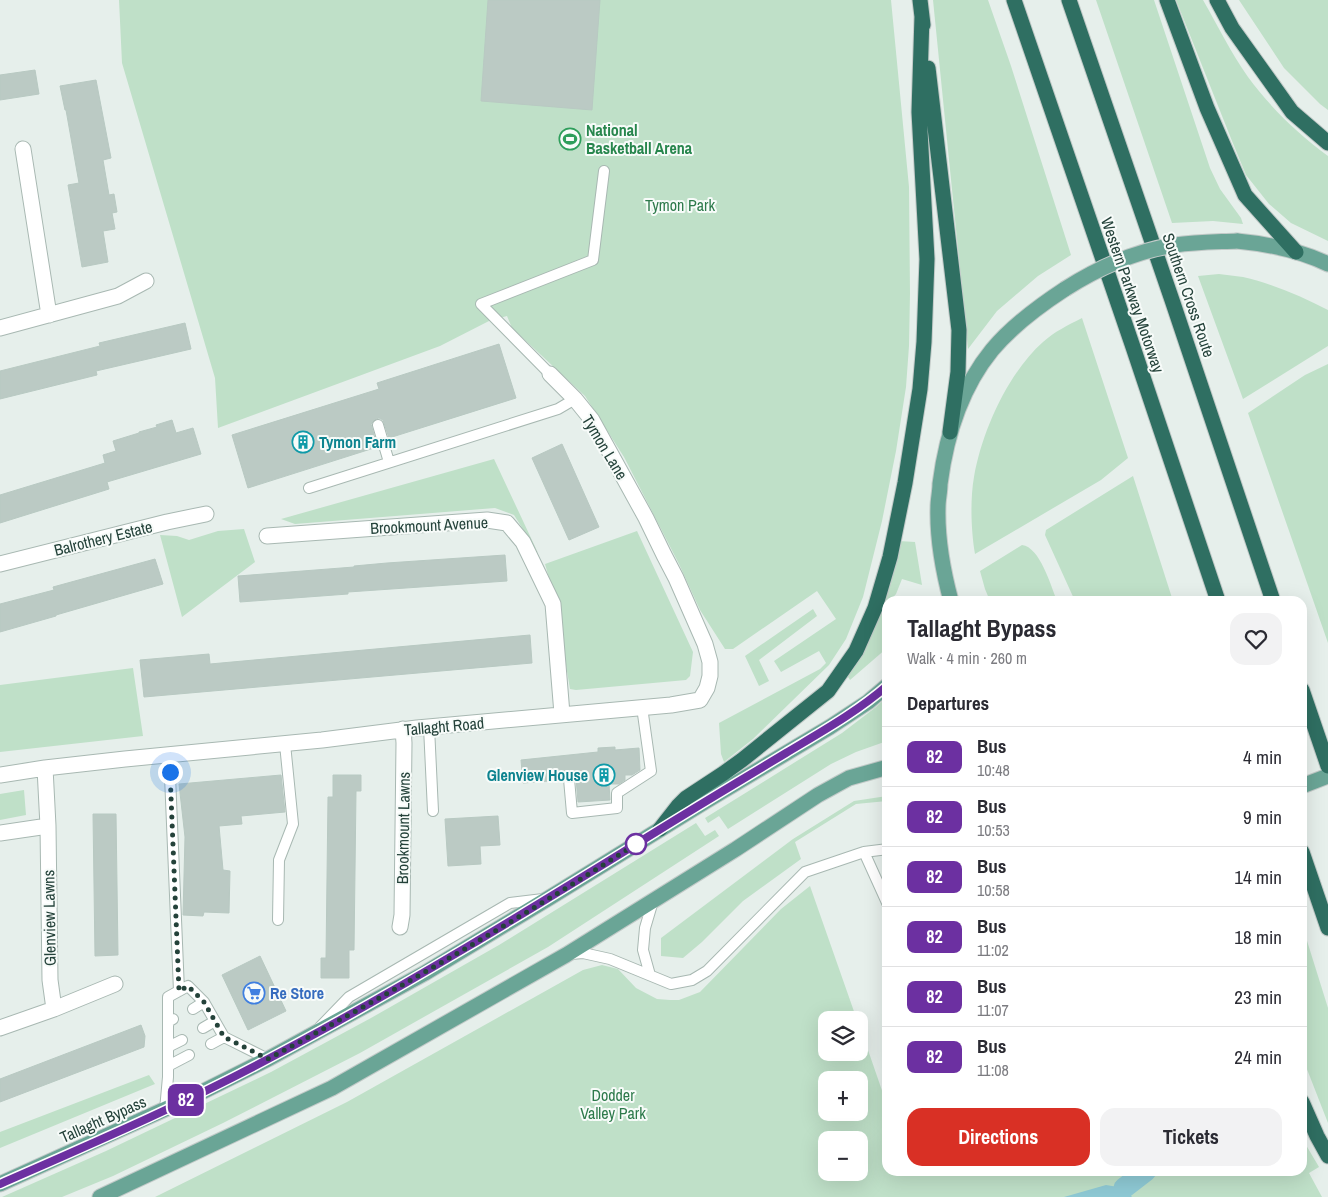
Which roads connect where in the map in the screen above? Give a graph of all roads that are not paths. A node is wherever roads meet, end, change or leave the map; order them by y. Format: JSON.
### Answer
{"nodes":[{"id":1,"x":920,"y":0,"type":"edge"},
{"id":2,"x":1014,"y":0,"type":"edge"},
{"id":3,"x":1069,"y":0,"type":"edge"},
{"id":4,"x":1167,"y":0,"type":"edge"},
{"id":5,"x":1217,"y":0,"type":"edge"},
{"id":6,"x":922,"y":16,"type":"junction"},
{"id":7,"x":1328,"y":143,"type":"edge"},
{"id":8,"x":23,"y":149,"type":"dead end"},
{"id":9,"x":604,"y":171,"type":"dead end"},
{"id":10,"x":1296,"y":252,"type":"junction"},
{"id":11,"x":1328,"y":264,"type":"edge"},
{"id":12,"x":146,"y":282,"type":"dead end"},
{"id":13,"x":49,"y":315,"type":"junction"},
{"id":14,"x":0,"y":328,"type":"edge"},
{"id":15,"x":550,"y":374,"type":"joint"},
{"id":16,"x":574,"y":399,"type":"junction"},
{"id":17,"x":378,"y":425,"type":"dead end"},
{"id":18,"x":950,"y":432,"type":"junction"},
{"id":19,"x":389,"y":462,"type":"junction"},
{"id":20,"x":309,"y":488,"type":"dead end"},
{"id":21,"x":206,"y":514,"type":"dead end"},
{"id":22,"x":651,"y":527,"type":"joint"},
{"id":23,"x":266,"y":536,"type":"dead end"},
{"id":24,"x":0,"y":564,"type":"edge"},
{"id":25,"x":946,"y":580,"type":"junction"},
{"id":26,"x":941,"y":596,"type":"edge"},
{"id":27,"x":950,"y":596,"type":"edge"},
{"id":28,"x":1216,"y":596,"type":"edge"},
{"id":29,"x":1271,"y":596,"type":"edge"},
{"id":30,"x":882,"y":690,"type":"edge"},
{"id":31,"x":1307,"y":705,"type":"edge"},
{"id":32,"x":642,"y":707,"type":"junction"},
{"id":33,"x":562,"y":714,"type":"junction"},
{"id":34,"x":429,"y":727,"type":"junction"},
{"id":35,"x":403,"y":729,"type":"junction"},
{"id":36,"x":285,"y":744,"type":"junction"},
{"id":37,"x":168,"y":755,"type":"junction"},
{"id":38,"x":1328,"y":766,"type":"edge"},
{"id":39,"x":45,"y":768,"type":"junction"},
{"id":40,"x":882,"y":769,"type":"edge"},
{"id":41,"x":0,"y":775,"type":"edge"},
{"id":42,"x":1328,"y":776,"type":"edge"},
{"id":43,"x":569,"y":779,"type":"dead end"},
{"id":44,"x":1307,"y":784,"type":"edge"},
{"id":45,"x":433,"y":811,"type":"dead end"},
{"id":46,"x":48,"y":826,"type":"junction"},
{"id":47,"x":660,"y":829,"type":"junction"},
{"id":48,"x":0,"y":834,"type":"edge"},
{"id":49,"x":882,"y":850,"type":"edge"},
{"id":50,"x":864,"y":852,"type":"junction"},
{"id":51,"x":1307,"y":867,"type":"edge"},
{"id":52,"x":882,"y":892,"type":"edge"},
{"id":53,"x":653,"y":901,"type":"junction"},
{"id":54,"x":278,"y":920,"type":"dead end"},
{"id":55,"x":400,"y":927,"type":"dead end"},
{"id":56,"x":1328,"y":928,"type":"edge"},
{"id":57,"x":566,"y":955,"type":"junction"},
{"id":58,"x":650,"y":975,"type":"junction"},
{"id":59,"x":115,"y":984,"type":"dead end"},
{"id":60,"x":179,"y":991,"type":"junction"},
{"id":61,"x":204,"y":1002,"type":"junction"},
{"id":62,"x":54,"y":1009,"type":"junction"},
{"id":63,"x":193,"y":1009,"type":"dead end"},
{"id":64,"x":215,"y":1021,"type":"junction"},
{"id":65,"x":0,"y":1028,"type":"edge"},
{"id":66,"x":203,"y":1028,"type":"dead end"},
{"id":67,"x":224,"y":1037,"type":"junction"},
{"id":68,"x":182,"y":1040,"type":"dead end"},
{"id":69,"x":211,"y":1044,"type":"dead end"},
{"id":70,"x":168,"y":1047,"type":"junction"},
{"id":71,"x":189,"y":1055,"type":"dead end"},
{"id":72,"x":268,"y":1059,"type":"junction"},
{"id":73,"x":168,"y":1066,"type":"junction"},
{"id":74,"x":165,"y":1110,"type":"junction"},
{"id":75,"x":1307,"y":1113,"type":"edge"},
{"id":76,"x":1328,"y":1156,"type":"edge"},
{"id":77,"x":0,"y":1184,"type":"edge"},
{"id":78,"x":100,"y":1197,"type":"edge"}],
"edges":[{"from":1,"to":6,"type":"highway"},
{"from":2,"to":28,"type":"highway","name":"Western Parkway Motorway"},
{"from":3,"to":29,"type":"highway","name":"Southern Cross Route"},
{"from":4,"to":10,"type":"highway"},
{"from":5,"to":7,"type":"highway"},
{"from":6,"to":18,"type":"highway"},
{"from":6,"to":47,"type":"highway"},
{"from":8,"to":13,"type":"street"},
{"from":9,"to":15,"type":"lane"},
{"from":10,"to":11,"type":"main road"},
{"from":10,"to":18,"type":"main road","bridge":true},
{"from":12,"to":13,"type":"street"},
{"from":13,"to":14,"type":"street"},
{"from":15,"to":16,"type":"street","name":"Tymon Lane"},
{"from":16,"to":19,"type":"lane"},
{"from":16,"to":22,"type":"street","name":"Tymon Lane"},
{"from":17,"to":19,"type":"lane"},
{"from":18,"to":25,"type":"main road"},
{"from":19,"to":20,"type":"lane"},
{"from":21,"to":24,"type":"street","name":"Balrothery Estate"},
{"from":22,"to":32,"type":"street","name":"Tallaght Road"},
{"from":23,"to":33,"type":"street","name":"Brookmount Avenue"},
{"from":25,"to":26,"type":"main road"},
{"from":25,"to":27,"type":"main road"},
{"from":30,"to":47,"type":"main road","name":"Tallaght Bypass"},
{"from":31,"to":38,"type":"highway"},
{"from":32,"to":33,"type":"street","name":"Tallaght Road"},
{"from":32,"to":43,"type":"lane"},
{"from":33,"to":34,"type":"street","name":"Tallaght Road"},
{"from":34,"to":35,"type":"street","name":"Tallaght Road"},
{"from":34,"to":45,"type":"lane"},
{"from":35,"to":36,"type":"street","name":"Tallaght Road"},
{"from":35,"to":55,"type":"street","name":"Brookmount Lawns"},
{"from":36,"to":37,"type":"street","name":"Tallaght Road"},
{"from":36,"to":54,"type":"lane"},
{"from":37,"to":39,"type":"street","name":"Tallaght Road"},
{"from":37,"to":60,"type":"lane"},
{"from":39,"to":41,"type":"street","name":"Tallaght Road"},
{"from":39,"to":46,"type":"street","name":"Glenview Lawns"},
{"from":40,"to":53,"type":"main road"},
{"from":42,"to":44,"type":"main road"},
{"from":46,"to":48,"type":"street"},
{"from":46,"to":62,"type":"street","name":"Glenview Lawns"},
{"from":47,"to":72,"type":"main road","name":"Tallaght Bypass"},
{"from":49,"to":50,"type":"lane"},
{"from":50,"to":52,"type":"lane"},
{"from":50,"to":58,"type":"lane"},
{"from":51,"to":56,"type":"highway"},
{"from":53,"to":57,"type":"main road"},
{"from":53,"to":58,"type":"lane"},
{"from":57,"to":58,"type":"lane"},
{"from":57,"to":78,"type":"main road"},
{"from":59,"to":62,"type":"street"},
{"from":60,"to":61,"type":"lane"},
{"from":60,"to":70,"type":"lane"},
{"from":61,"to":63,"type":"lane"},
{"from":61,"to":64,"type":"lane"},
{"from":62,"to":65,"type":"street"},
{"from":64,"to":66,"type":"lane"},
{"from":64,"to":67,"type":"lane"},
{"from":67,"to":69,"type":"lane"},
{"from":67,"to":72,"type":"lane"},
{"from":68,"to":70,"type":"lane"},
{"from":70,"to":73,"type":"lane"},
{"from":71,"to":73,"type":"lane"},
{"from":72,"to":74,"type":"main road","name":"Tallaght Bypass"},
{"from":73,"to":74,"type":"lane"},
{"from":74,"to":77,"type":"main road","name":"Tallaght Bypass"},
{"from":75,"to":76,"type":"highway"}]}
